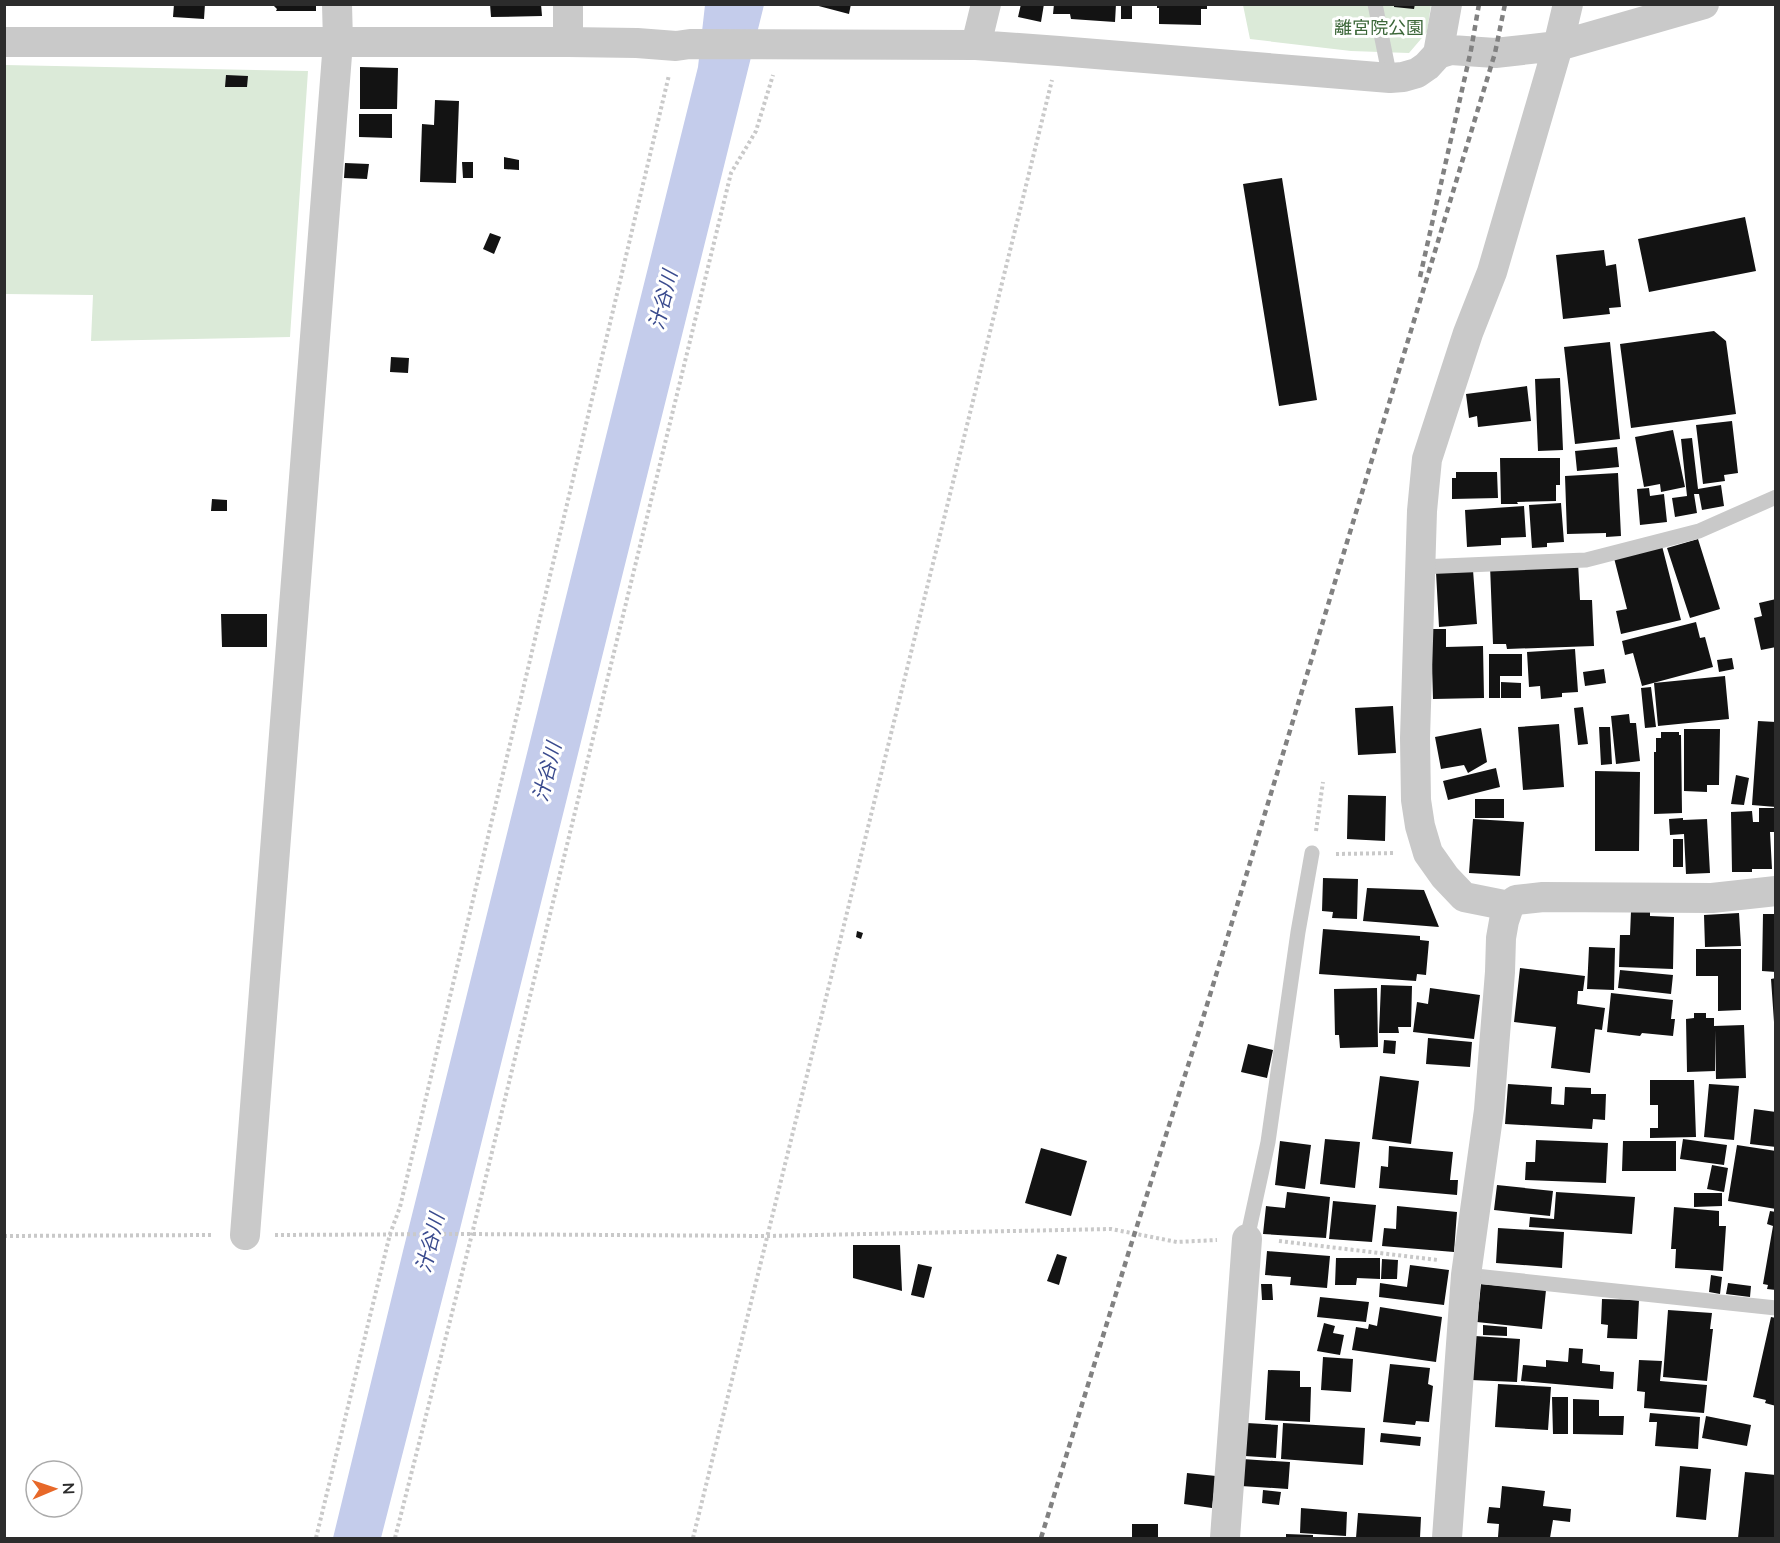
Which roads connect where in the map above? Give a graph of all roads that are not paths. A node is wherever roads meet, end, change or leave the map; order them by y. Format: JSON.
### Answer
{"nodes":[{"id":1,"x":338,"y":4,"type":"edge"},
{"id":2,"x":568,"y":4,"type":"edge"},
{"id":3,"x":986,"y":4,"type":"edge"},
{"id":4,"x":1375,"y":4,"type":"edge"},
{"id":5,"x":1447,"y":4,"type":"edge"},
{"id":6,"x":1568,"y":4,"type":"edge"},
{"id":7,"x":1704,"y":4,"type":"edge"},
{"id":8,"x":4,"y":42,"type":"edge"},
{"id":9,"x":338,"y":42,"type":"junction"},
{"id":10,"x":568,"y":42,"type":"junction"},
{"id":11,"x":976,"y":45,"type":"junction"},
{"id":12,"x":1558,"y":45,"type":"junction"},
{"id":13,"x":1438,"y":54,"type":"junction"},
{"id":14,"x":1390,"y":78,"type":"junction"},
{"id":15,"x":1776,"y":497,"type":"edge"},
{"id":16,"x":1420,"y":567,"type":"junction"},
{"id":17,"x":1312,"y":853,"type":"road end"},
{"id":18,"x":1776,"y":891,"type":"edge"},
{"id":19,"x":1509,"y":906,"type":"junction"},
{"id":20,"x":245,"y":1235,"type":"road end"},
{"id":21,"x":1246,"y":1239,"type":"joint"},
{"id":22,"x":1466,"y":1265,"type":"junction"},
{"id":23,"x":1776,"y":1308,"type":"edge"},
{"id":24,"x":1226,"y":1539,"type":"edge"},
{"id":25,"x":1447,"y":1539,"type":"edge"}],
"edges":[{"from":1,"to":9,"type":"street"},
{"from":2,"to":10,"type":"street"},
{"from":3,"to":11,"type":"street"},
{"from":4,"to":14,"type":"lane"},
{"from":5,"to":13,"type":"street"},
{"from":6,"to":12,"type":"street"},
{"from":7,"to":12,"type":"street"},
{"from":8,"to":9,"type":"street"},
{"from":9,"to":10,"type":"street"},
{"from":9,"to":20,"type":"street"},
{"from":10,"to":11,"type":"street"},
{"from":11,"to":14,"type":"street"},
{"from":12,"to":13,"type":"street"},
{"from":12,"to":16,"type":"street"},
{"from":13,"to":14,"type":"street"},
{"from":15,"to":16,"type":"lane"},
{"from":16,"to":19,"type":"street"},
{"from":17,"to":21,"type":"lane"},
{"from":18,"to":19,"type":"street"},
{"from":19,"to":22,"type":"street"},
{"from":21,"to":24,"type":"street"},
{"from":22,"to":23,"type":"lane"},
{"from":22,"to":25,"type":"street"}]}
